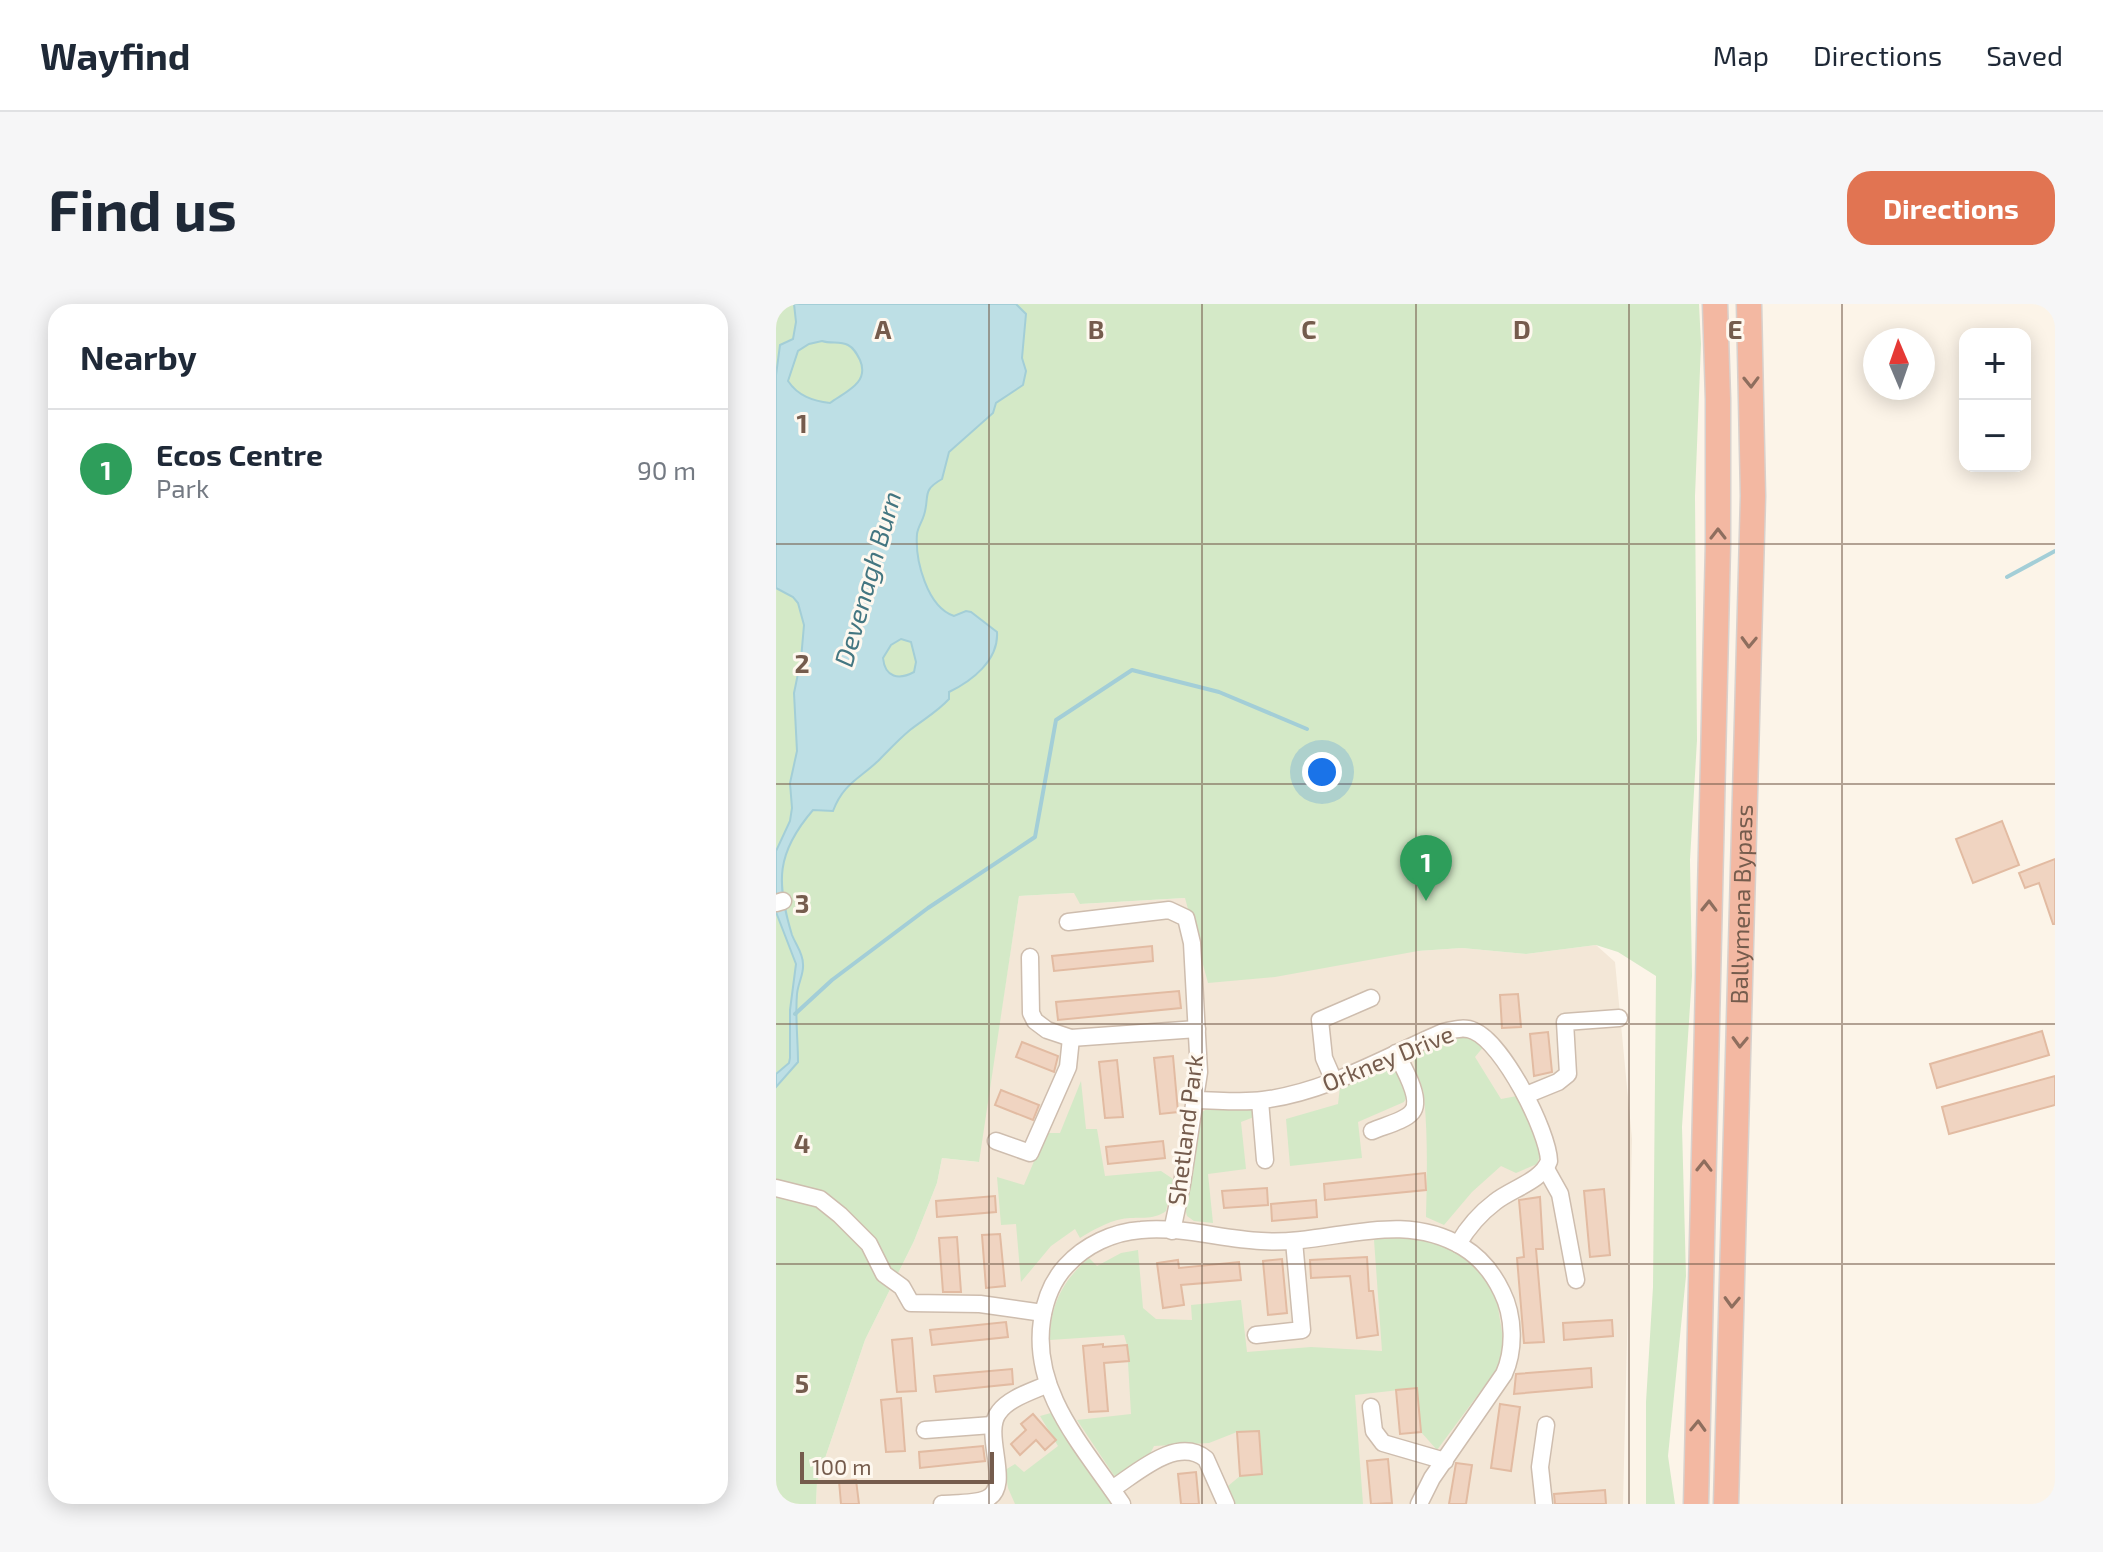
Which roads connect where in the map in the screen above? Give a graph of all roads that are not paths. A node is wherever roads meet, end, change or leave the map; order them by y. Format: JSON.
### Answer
{"nodes":[{"id":1,"x":1715,"y":304,"type":"edge"},
{"id":2,"x":1749,"y":304,"type":"edge"},
{"id":3,"x":1068,"y":922,"type":"dead end"},
{"id":4,"x":1030,"y":957,"type":"dead end"},
{"id":5,"x":1371,"y":998,"type":"dead end"},
{"id":6,"x":1619,"y":1018,"type":"dead end"},
{"id":7,"x":1197,"y":1029,"type":"junction"},
{"id":8,"x":1071,"y":1038,"type":"junction"},
{"id":9,"x":1396,"y":1053,"type":"junction"},
{"id":10,"x":1334,"y":1081,"type":"junction"},
{"id":11,"x":1526,"y":1095,"type":"junction"},
{"id":12,"x":1195,"y":1100,"type":"junction"},
{"id":13,"x":1260,"y":1101,"type":"junction"},
{"id":14,"x":1372,"y":1131,"type":"dead end"},
{"id":15,"x":996,"y":1141,"type":"dead end"},
{"id":16,"x":1265,"y":1160,"type":"dead end"},
{"id":17,"x":1546,"y":1169,"type":"junction"},
{"id":18,"x":776,"y":1188,"type":"edge"},
{"id":19,"x":1172,"y":1231,"type":"junction"},
{"id":20,"x":1294,"y":1241,"type":"junction"},
{"id":21,"x":1458,"y":1244,"type":"junction"},
{"id":22,"x":1576,"y":1280,"type":"dead end"},
{"id":23,"x":1043,"y":1313,"type":"junction"},
{"id":24,"x":1256,"y":1335,"type":"dead end"},
{"id":25,"x":1048,"y":1384,"type":"junction"},
{"id":26,"x":1371,"y":1407,"type":"dead end"},
{"id":27,"x":992,"y":1425,"type":"junction"},
{"id":28,"x":1546,"y":1425,"type":"dead end"},
{"id":29,"x":925,"y":1430,"type":"dead end"},
{"id":30,"x":1445,"y":1461,"type":"junction"},
{"id":31,"x":1112,"y":1489,"type":"junction"},
{"id":32,"x":942,"y":1504,"type":"edge"},
{"id":33,"x":1122,"y":1504,"type":"edge"},
{"id":34,"x":1226,"y":1504,"type":"edge"},
{"id":35,"x":1419,"y":1504,"type":"edge"},
{"id":36,"x":1544,"y":1504,"type":"edge"},
{"id":37,"x":1696,"y":1504,"type":"edge"},
{"id":38,"x":1726,"y":1504,"type":"edge"}],
"edges":[{"from":37,"to":1,"type":"highway","name":"Ballymena Bypass","one_way":true},
{"from":2,"to":38,"type":"highway","name":"Ballymena Bypass","one_way":true},
{"from":3,"to":7,"type":"street","name":"Shetland Park"},
{"from":4,"to":8,"type":"street"},
{"from":5,"to":10,"type":"street"},
{"from":6,"to":11,"type":"street"},
{"from":7,"to":8,"type":"street"},
{"from":7,"to":12,"type":"street","name":"Shetland Park"},
{"from":8,"to":15,"type":"street"},
{"from":9,"to":10,"type":"street","name":"Orkney Drive"},
{"from":9,"to":11,"type":"street","name":"Orkney Drive"},
{"from":9,"to":14,"type":"street"},
{"from":10,"to":13,"type":"street","name":"Orkney Drive"},
{"from":11,"to":17,"type":"street","name":"Orkney Drive"},
{"from":12,"to":13,"type":"street","name":"Orkney Drive"},
{"from":12,"to":19,"type":"street","name":"Shetland Park"},
{"from":13,"to":16,"type":"street"},
{"from":17,"to":21,"type":"street"},
{"from":17,"to":22,"type":"street","name":"Orkney Drive"},
{"from":18,"to":23,"type":"street"},
{"from":19,"to":20,"type":"street"},
{"from":19,"to":23,"type":"street"},
{"from":20,"to":21,"type":"street"},
{"from":20,"to":24,"type":"street"},
{"from":21,"to":30,"type":"street"},
{"from":23,"to":25,"type":"street"},
{"from":25,"to":27,"type":"street"},
{"from":25,"to":31,"type":"street"},
{"from":26,"to":30,"type":"street"},
{"from":27,"to":29,"type":"street"},
{"from":27,"to":32,"type":"street"},
{"from":28,"to":36,"type":"street"},
{"from":30,"to":35,"type":"street"},
{"from":31,"to":33,"type":"street"},
{"from":31,"to":34,"type":"street"}]}
